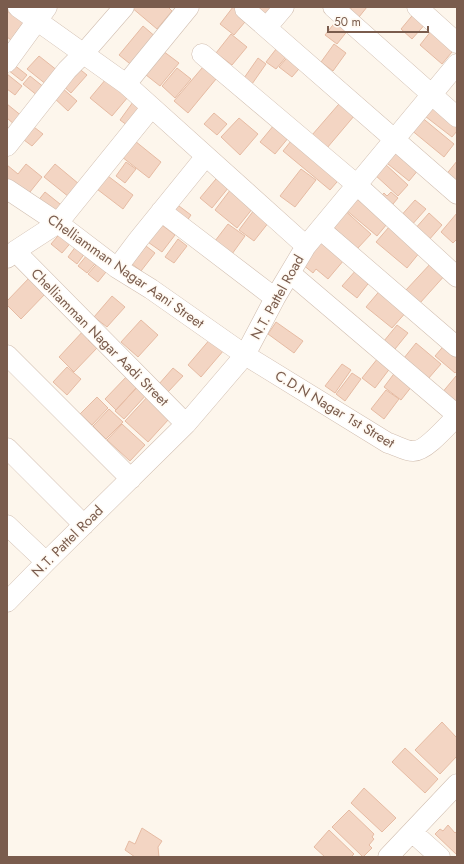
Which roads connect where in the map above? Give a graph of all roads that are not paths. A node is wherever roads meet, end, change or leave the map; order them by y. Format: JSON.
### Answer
{"nodes":[{"id":1,"x":18,"y":7,"type":"edge"},
{"id":2,"x":124,"y":7,"type":"edge"},
{"id":3,"x":188,"y":7,"type":"edge"},
{"id":4,"x":284,"y":7,"type":"edge"},
{"id":5,"x":333,"y":7,"type":"edge"},
{"id":6,"x":417,"y":7,"type":"edge"},
{"id":7,"x":245,"y":9,"type":"dead end"},
{"id":8,"x":42,"y":14,"type":"edge"},
{"id":9,"x":266,"y":27,"type":"junction"},
{"id":10,"x":457,"y":43,"type":"edge"},
{"id":11,"x":84,"y":53,"type":"junction"},
{"id":12,"x":202,"y":54,"type":"dead end"},
{"id":13,"x":7,"y":62,"type":"edge"},
{"id":14,"x":457,"y":64,"type":"edge"},
{"id":15,"x":126,"y":84,"type":"junction"},
{"id":16,"x":432,"y":95,"type":"junction"},
{"id":17,"x":151,"y":108,"type":"junction"},
{"id":18,"x":457,"y":117,"type":"edge"},
{"id":19,"x":395,"y":140,"type":"junction"},
{"id":20,"x":7,"y":146,"type":"edge"},
{"id":21,"x":206,"y":156,"type":"junction"},
{"id":22,"x":357,"y":185,"type":"junction"},
{"id":23,"x":7,"y":189,"type":"edge"},
{"id":24,"x":457,"y":194,"type":"edge"},
{"id":25,"x":161,"y":211,"type":"junction"},
{"id":26,"x":58,"y":223,"type":"junction"},
{"id":27,"x":320,"y":229,"type":"junction"},
{"id":28,"x":306,"y":246,"type":"junction"},
{"id":29,"x":11,"y":254,"type":"edge"},
{"id":30,"x":117,"y":268,"type":"junction"},
{"id":31,"x":290,"y":273,"type":"junction"},
{"id":32,"x":457,"y":277,"type":"edge"},
{"id":33,"x":275,"y":298,"type":"junction"},
{"id":34,"x":457,"y":347,"type":"edge"},
{"id":35,"x":7,"y":355,"type":"edge"},
{"id":36,"x":245,"y":355,"type":"junction"},
{"id":37,"x":457,"y":415,"type":"edge"},
{"id":38,"x":186,"y":424,"type":"junction"},
{"id":39,"x":7,"y":448,"type":"edge"},
{"id":40,"x":131,"y":479,"type":"junction"},
{"id":41,"x":7,"y":525,"type":"edge"},
{"id":42,"x":84,"y":525,"type":"junction"},
{"id":43,"x":46,"y":562,"type":"junction"},
{"id":44,"x":7,"y":602,"type":"edge"},
{"id":45,"x":457,"y":784,"type":"edge"},
{"id":46,"x":412,"y":832,"type":"junction"},
{"id":47,"x":388,"y":857,"type":"edge"},
{"id":48,"x":440,"y":857,"type":"edge"}],
"edges":[{"from":1,"to":8,"type":"street","name":"N.T. Pattel Road"},
{"from":2,"to":11,"type":"street"},
{"from":3,"to":15,"type":"street"},
{"from":4,"to":9,"type":"street"},
{"from":5,"to":16,"type":"street"},
{"from":6,"to":10,"type":"street"},
{"from":7,"to":9,"type":"street"},
{"from":8,"to":11,"type":"street","name":"N.T. Pattel Road"},
{"from":8,"to":13,"type":"street"},
{"from":9,"to":19,"type":"street"},
{"from":11,"to":15,"type":"street","name":"N.T. Pattel Road"},
{"from":11,"to":20,"type":"street"},
{"from":12,"to":22,"type":"street"},
{"from":14,"to":16,"type":"street"},
{"from":15,"to":17,"type":"street","name":"N.T. Pattel Road"},
{"from":16,"to":18,"type":"street"},
{"from":16,"to":19,"type":"street"},
{"from":17,"to":21,"type":"street","name":"N.T. Pattel Road"},
{"from":17,"to":26,"type":"street"},
{"from":19,"to":22,"type":"street"},
{"from":19,"to":24,"type":"street"},
{"from":21,"to":25,"type":"street"},
{"from":21,"to":28,"type":"street","name":"N.T. Pattel Road"},
{"from":22,"to":27,"type":"street"},
{"from":22,"to":32,"type":"street"},
{"from":23,"to":26,"type":"street","name":"Chelliamman Nagar Aani Street"},
{"from":25,"to":30,"type":"street"},
{"from":25,"to":33,"type":"street"},
{"from":26,"to":29,"type":"street"},
{"from":26,"to":30,"type":"street","name":"Chelliamman Nagar Aani Street"},
{"from":27,"to":28,"type":"street"},
{"from":27,"to":34,"type":"street"},
{"from":28,"to":31,"type":"street","name":"N.T. Pattel Road"},
{"from":29,"to":38,"type":"street","name":"Chelliamman Nagar Aadi Street"},
{"from":30,"to":36,"type":"street","name":"Chelliamman Nagar Aani Street"},
{"from":31,"to":33,"type":"street","name":"N.T. Pattel Road"},
{"from":31,"to":37,"type":"street"},
{"from":33,"to":36,"type":"street","name":"N.T. Pattel Road"},
{"from":35,"to":40,"type":"street"},
{"from":36,"to":37,"type":"street","name":"C.D.N Nagar 1st Street"},
{"from":36,"to":38,"type":"street","name":"N.T. Pattel Road"},
{"from":38,"to":40,"type":"street","name":"N.T. Pattel Road"},
{"from":39,"to":42,"type":"street"},
{"from":40,"to":42,"type":"street","name":"N.T. Pattel Road"},
{"from":41,"to":43,"type":"street"},
{"from":42,"to":43,"type":"street","name":"N.T. Pattel Road"},
{"from":43,"to":44,"type":"street","name":"N.T. Pattel Road"},
{"from":45,"to":46,"type":"street"},
{"from":46,"to":47,"type":"street"},
{"from":46,"to":48,"type":"street"}]}
